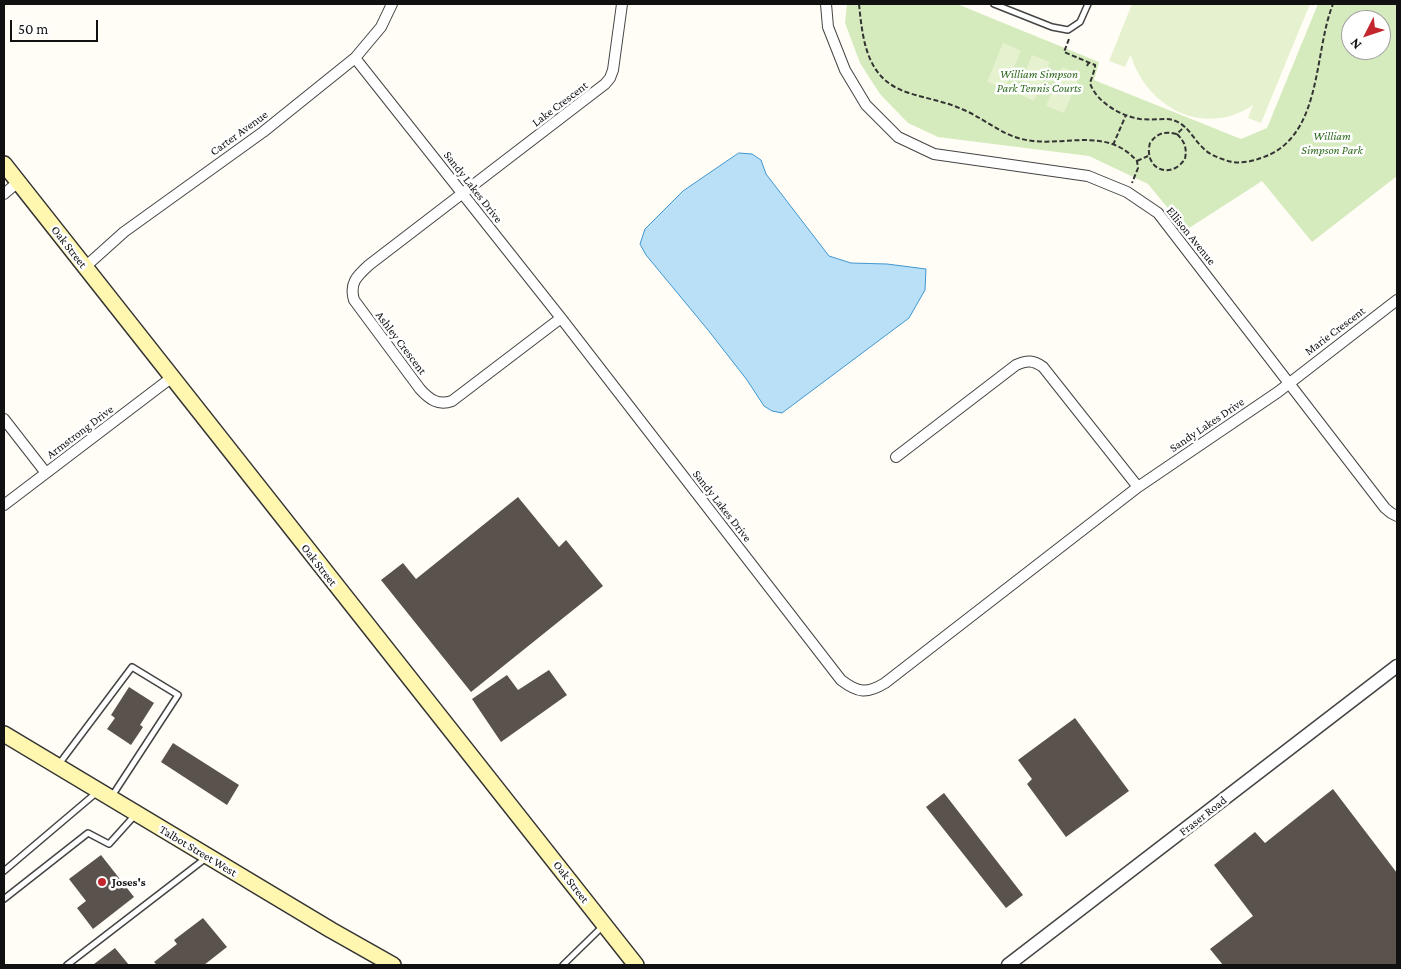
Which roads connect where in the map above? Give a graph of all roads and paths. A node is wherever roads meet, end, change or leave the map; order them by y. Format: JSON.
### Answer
{"nodes":[{"id":1,"x":392,"y":4,"type":"edge"},
{"id":2,"x":622,"y":4,"type":"edge"},
{"id":3,"x":826,"y":4,"type":"edge"},
{"id":4,"x":859,"y":4,"type":"edge"},
{"id":5,"x":994,"y":4,"type":"edge"},
{"id":6,"x":1088,"y":4,"type":"edge"},
{"id":7,"x":1333,"y":4,"type":"edge"},
{"id":8,"x":1069,"y":39,"type":"dead end"},
{"id":9,"x":355,"y":58,"type":"junction"},
{"id":10,"x":1089,"y":62,"type":"junction"},
{"id":11,"x":1087,"y":66,"type":"dead end"},
{"id":12,"x":1126,"y":115,"type":"junction"},
{"id":13,"x":1185,"y":126,"type":"junction"},
{"id":14,"x":1177,"y":134,"type":"junction"},
{"id":15,"x":1113,"y":145,"type":"junction"},
{"id":16,"x":1148,"y":156,"type":"junction"},
{"id":17,"x":1137,"y":162,"type":"junction"},
{"id":18,"x":4,"y":164,"type":"edge"},
{"id":19,"x":18,"y":182,"type":"junction"},
{"id":20,"x":1130,"y":186,"type":"dead end"},
{"id":21,"x":462,"y":193,"type":"junction"},
{"id":22,"x":4,"y":194,"type":"edge"},
{"id":23,"x":85,"y":267,"type":"junction"},
{"id":24,"x":1397,"y":300,"type":"edge"},
{"id":25,"x":561,"y":318,"type":"junction"},
{"id":26,"x":172,"y":378,"type":"junction"},
{"id":27,"x":1289,"y":383,"type":"junction"},
{"id":28,"x":4,"y":419,"type":"edge"},
{"id":29,"x":896,"y":457,"type":"dead end"},
{"id":30,"x":46,"y":473,"type":"junction"},
{"id":31,"x":1138,"y":488,"type":"junction"},
{"id":32,"x":4,"y":505,"type":"edge"},
{"id":33,"x":1397,"y":516,"type":"edge"},
{"id":34,"x":1397,"y":666,"type":"edge"},
{"id":35,"x":4,"y":734,"type":"edge"},
{"id":36,"x":57,"y":766,"type":"junction"},
{"id":37,"x":104,"y":795,"type":"junction"},
{"id":38,"x":136,"y":814,"type":"junction"},
{"id":39,"x":208,"y":856,"type":"junction"},
{"id":40,"x":4,"y":871,"type":"edge"},
{"id":41,"x":4,"y":899,"type":"edge"},
{"id":42,"x":604,"y":924,"type":"junction"},
{"id":43,"x":67,"y":965,"type":"edge"},
{"id":44,"x":394,"y":965,"type":"edge"},
{"id":45,"x":563,"y":965,"type":"edge"},
{"id":46,"x":636,"y":965,"type":"edge"},
{"id":47,"x":1008,"y":965,"type":"edge"}],
"edges":[{"from":1,"to":9,"type":"street","name":"Carter Avenue"},
{"from":2,"to":21,"type":"street","name":"Lake Crescent"},
{"from":3,"to":27,"type":"street","name":"Ellison Avenue"},
{"from":4,"to":15,"type":"path"},
{"from":5,"to":6,"type":"lane"},
{"from":7,"to":13,"type":"path"},
{"from":8,"to":10,"type":"path"},
{"from":9,"to":21,"type":"street","name":"Sandy Lakes Drive"},
{"from":9,"to":23,"type":"street","name":"Carter Avenue"},
{"from":10,"to":11,"type":"path"},
{"from":10,"to":12,"type":"path"},
{"from":12,"to":13,"type":"path"},
{"from":12,"to":15,"type":"path"},
{"from":13,"to":14,"type":"path"},
{"from":14,"to":16,"type":"path"},
{"from":14,"to":16,"type":"path"},
{"from":15,"to":17,"type":"path"},
{"from":16,"to":17,"type":"path"},
{"from":17,"to":20,"type":"path"},
{"from":18,"to":19,"type":"main road","name":"Oak Street"},
{"from":19,"to":22,"type":"street"},
{"from":19,"to":23,"type":"main road","name":"Oak Street"},
{"from":21,"to":25,"type":"street","name":"Sandy Lakes Drive"},
{"from":21,"to":25,"type":"street","name":"Ashley Crescent"},
{"from":23,"to":26,"type":"main road","name":"Oak Street"},
{"from":24,"to":27,"type":"street","name":"Marie Crescent"},
{"from":25,"to":31,"type":"street","name":"Sandy Lakes Drive"},
{"from":26,"to":30,"type":"street","name":"Armstrong Drive"},
{"from":26,"to":42,"type":"main road","name":"Oak Street"},
{"from":27,"to":31,"type":"street","name":"Sandy Lakes Drive"},
{"from":27,"to":33,"type":"street","name":"Ellison Avenue"},
{"from":28,"to":30,"type":"street"},
{"from":29,"to":31,"type":"street"},
{"from":30,"to":32,"type":"street","name":"Armstrong Drive"},
{"from":34,"to":47,"type":"street","name":"Fraser Road"},
{"from":35,"to":36,"type":"main road","name":"Talbot Street West"},
{"from":36,"to":37,"type":"main road","name":"Talbot Street West"},
{"from":36,"to":37,"type":"lane"},
{"from":37,"to":38,"type":"main road","name":"Talbot Street West"},
{"from":37,"to":40,"type":"lane"},
{"from":38,"to":39,"type":"main road","name":"Talbot Street West"},
{"from":38,"to":41,"type":"lane"},
{"from":39,"to":43,"type":"lane"},
{"from":39,"to":44,"type":"main road","name":"Talbot Street West"},
{"from":42,"to":45,"type":"lane"},
{"from":42,"to":46,"type":"main road","name":"Oak Street"}]}
